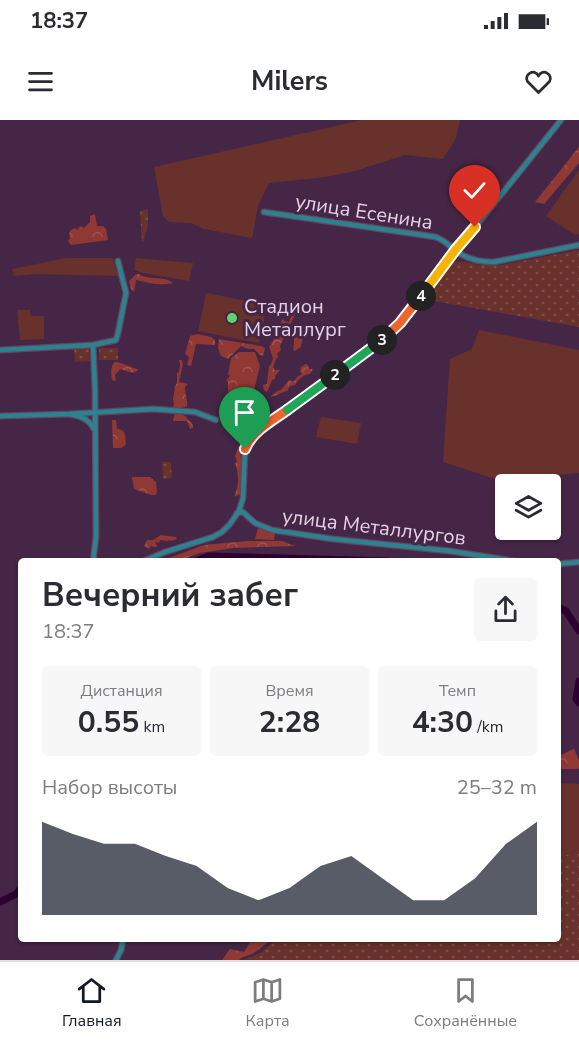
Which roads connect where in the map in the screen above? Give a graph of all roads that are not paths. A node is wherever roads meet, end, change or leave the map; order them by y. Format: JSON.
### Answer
{"nodes":[{"id":1,"x":561,"y":120,"type":"edge"},
{"id":2,"x":264,"y":212,"type":"dead end"},
{"id":3,"x":579,"y":245,"type":"edge"},
{"id":4,"x":455,"y":251,"type":"junction"},
{"id":5,"x":117,"y":261,"type":"dead end"},
{"id":6,"x":93,"y":345,"type":"junction"},
{"id":7,"x":0,"y":350,"type":"edge"},
{"id":8,"x":95,"y":413,"type":"junction"},
{"id":9,"x":70,"y":414,"type":"junction"},
{"id":10,"x":0,"y":416,"type":"edge"},
{"id":11,"x":216,"y":420,"type":"dead end"},
{"id":12,"x":95,"y":431,"type":"junction"},
{"id":13,"x":237,"y":513,"type":"junction"},
{"id":14,"x":93,"y":558,"type":"edge"},
{"id":15,"x":151,"y":558,"type":"edge"},
{"id":16,"x":495,"y":558,"type":"edge"},
{"id":17,"x":579,"y":562,"type":"edge"},
{"id":18,"x":561,"y":564,"type":"edge"},
{"id":19,"x":122,"y":942,"type":"edge"},
{"id":20,"x":116,"y":960,"type":"edge"}],
"edges":[{"from":1,"to":4,"type":"street"},
{"from":2,"to":4,"type":"street","name":"улица Есенина"},
{"from":3,"to":4,"type":"street","name":"улица Есенина"},
{"from":4,"to":13,"type":"street"},
{"from":5,"to":6,"type":"street"},
{"from":6,"to":7,"type":"street"},
{"from":6,"to":8,"type":"street"},
{"from":8,"to":9,"type":"street"},
{"from":8,"to":11,"type":"street"},
{"from":8,"to":12,"type":"street"},
{"from":9,"to":10,"type":"street"},
{"from":9,"to":12,"type":"street"},
{"from":12,"to":14,"type":"street"},
{"from":13,"to":15,"type":"street"},
{"from":13,"to":16,"type":"street","name":"улица Металлургов"},
{"from":17,"to":18,"type":"street"},
{"from":19,"to":20,"type":"street"}]}
